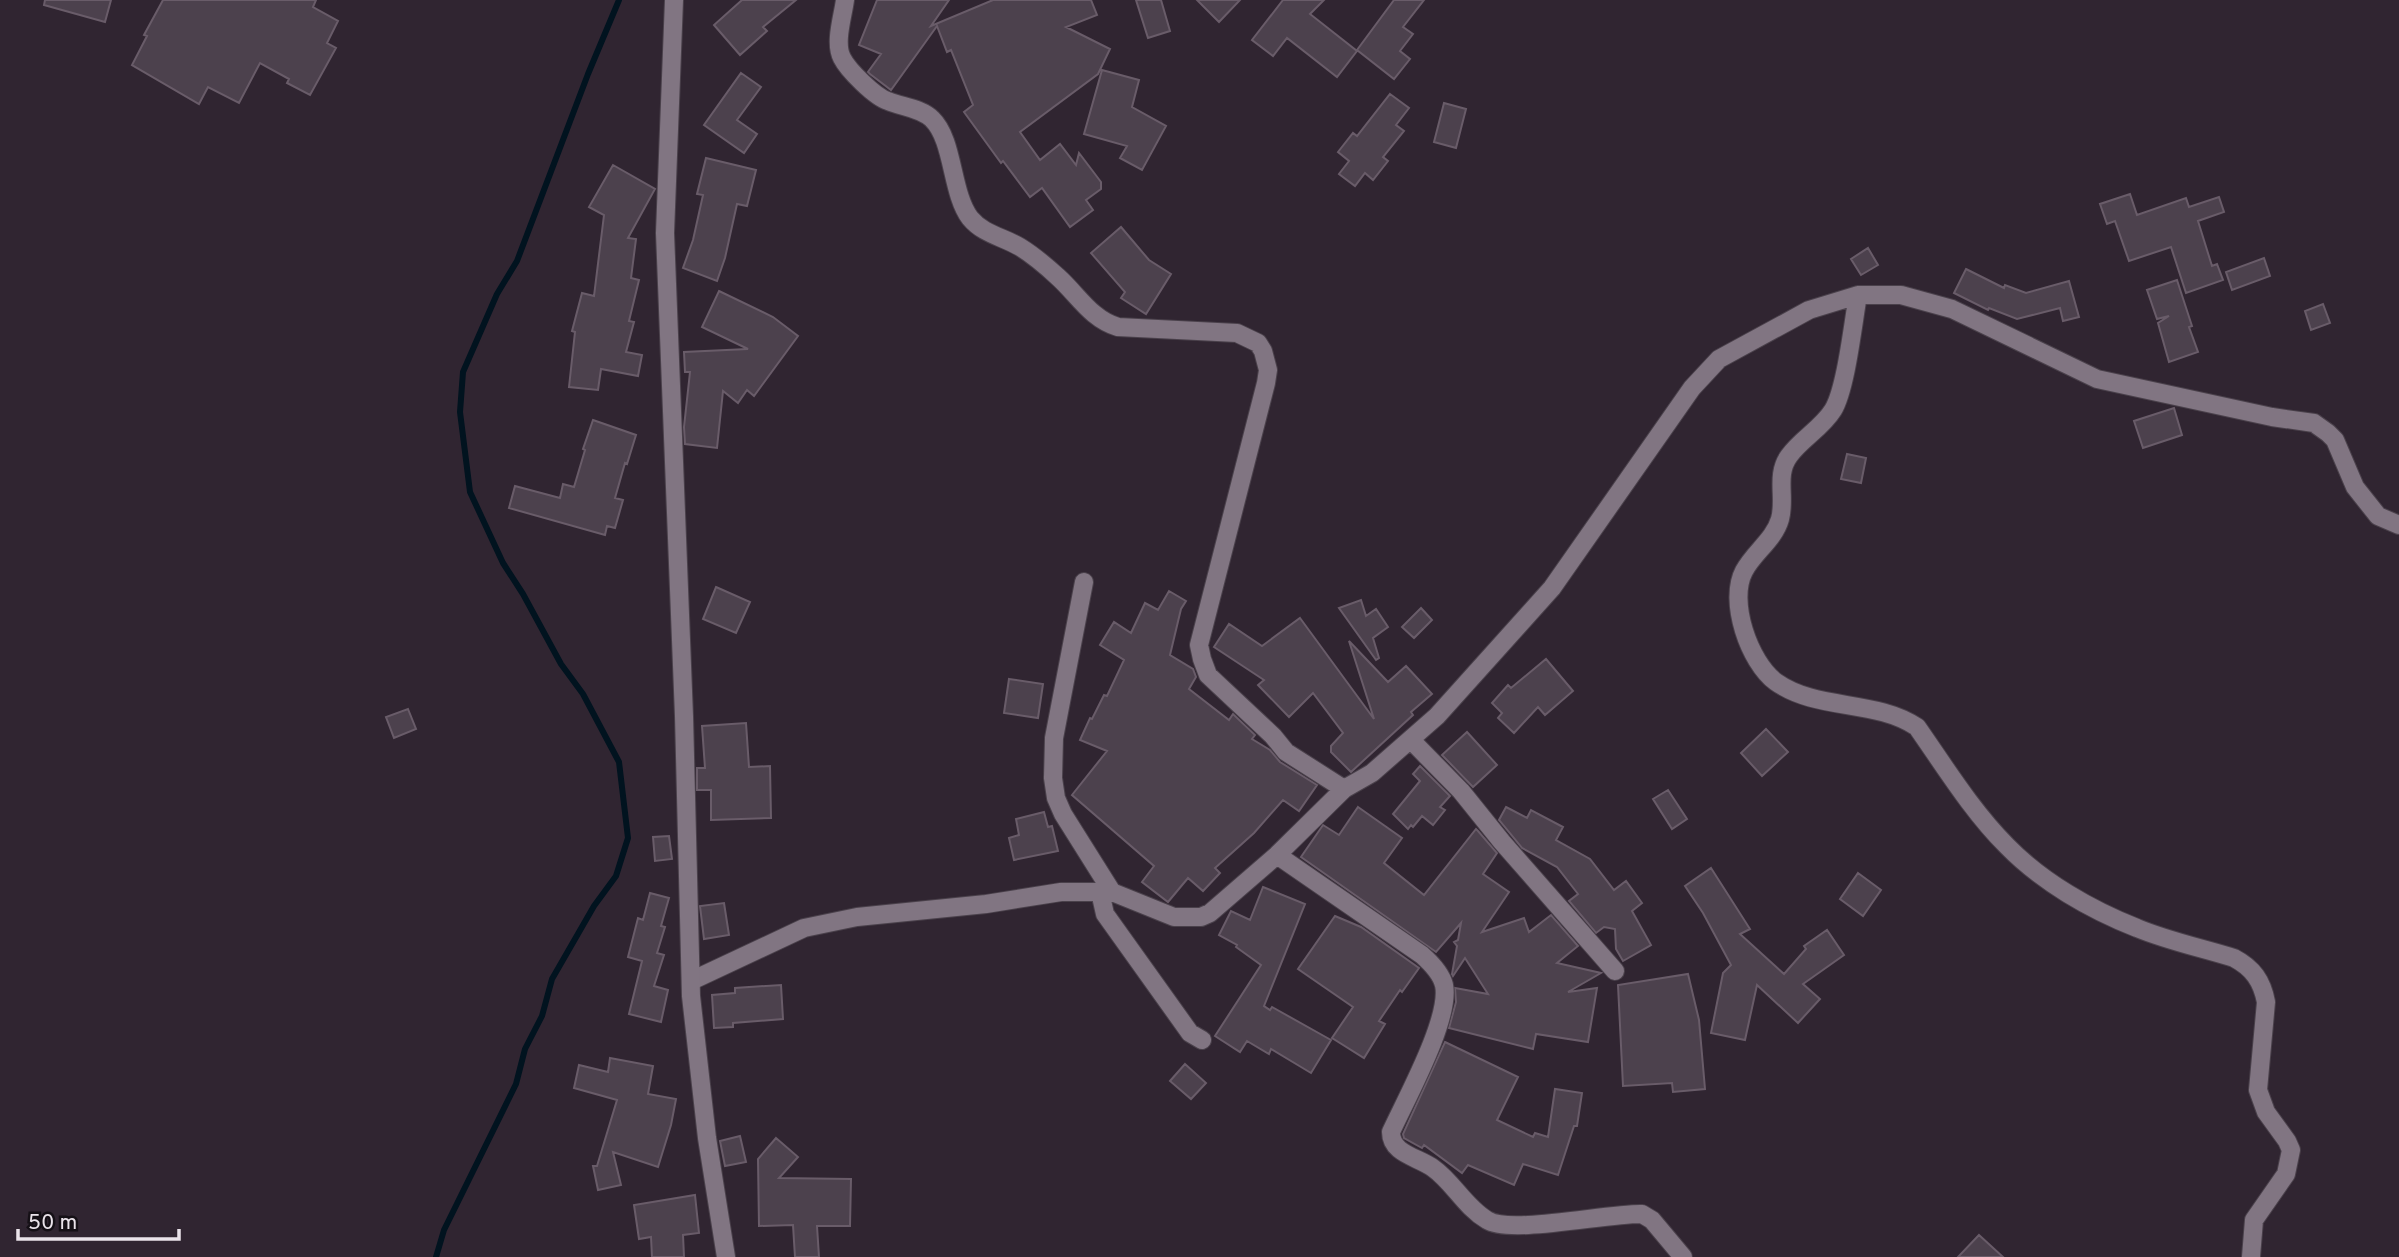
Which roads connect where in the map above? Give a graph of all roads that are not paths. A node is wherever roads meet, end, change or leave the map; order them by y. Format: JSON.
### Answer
{"nodes":[{"id":1,"x":674,"y":0,"type":"edge"},
{"id":2,"x":845,"y":0,"type":"edge"},
{"id":3,"x":1858,"y":296,"type":"junction"},
{"id":4,"x":2399,"y":525,"type":"edge"},
{"id":5,"x":1084,"y":582,"type":"dead end"},
{"id":6,"x":1410,"y":740,"type":"junction"},
{"id":7,"x":1345,"y":789,"type":"junction"},
{"id":8,"x":1277,"y":855,"type":"junction"},
{"id":9,"x":1106,"y":892,"type":"junction"},
{"id":10,"x":1615,"y":971,"type":"dead end"},
{"id":11,"x":691,"y":981,"type":"junction"},
{"id":12,"x":1202,"y":1040,"type":"dead end"},
{"id":13,"x":726,"y":1257,"type":"edge"},
{"id":14,"x":1683,"y":1257,"type":"edge"},
{"id":15,"x":2251,"y":1257,"type":"edge"}],
"edges":[{"from":1,"to":11,"type":"street"},
{"from":2,"to":7,"type":"street"},
{"from":3,"to":4,"type":"street"},
{"from":3,"to":6,"type":"street"},
{"from":3,"to":15,"type":"street"},
{"from":5,"to":9,"type":"street"},
{"from":6,"to":7,"type":"street"},
{"from":6,"to":10,"type":"street"},
{"from":7,"to":8,"type":"street"},
{"from":8,"to":9,"type":"street"},
{"from":8,"to":14,"type":"street"},
{"from":9,"to":11,"type":"street"},
{"from":9,"to":12,"type":"street"},
{"from":11,"to":13,"type":"street"}]}
